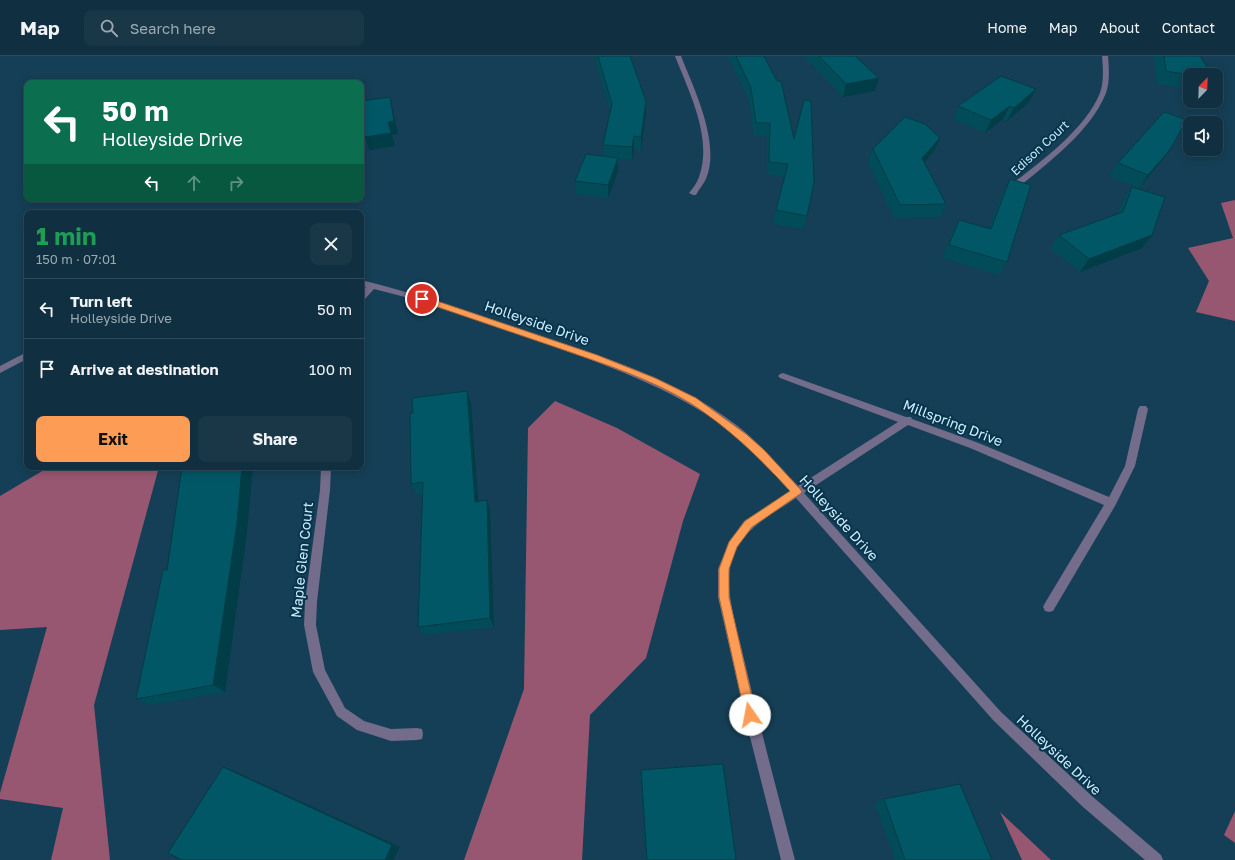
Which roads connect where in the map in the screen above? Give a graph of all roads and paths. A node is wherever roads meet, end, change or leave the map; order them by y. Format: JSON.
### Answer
{"nodes":[{"id":1,"x":678,"y":56,"type":"edge"},
{"id":2,"x":1105,"y":56,"type":"edge"},
{"id":3,"x":1011,"y":189,"type":"edge"},
{"id":4,"x":693,"y":193,"type":"dead end"},
{"id":5,"x":364,"y":284,"type":"edge"},
{"id":6,"x":373,"y":285,"type":"junction"},
{"id":7,"x":364,"y":295,"type":"edge"},
{"id":8,"x":24,"y":357,"type":"edge"},
{"id":9,"x":0,"y":370,"type":"edge"},
{"id":10,"x":782,"y":376,"type":"dead end"},
{"id":11,"x":1143,"y":409,"type":"dead end"},
{"id":12,"x":908,"y":420,"type":"junction"},
{"id":13,"x":326,"y":470,"type":"edge"},
{"id":14,"x":797,"y":492,"type":"junction"},
{"id":15,"x":1111,"y":503,"type":"junction"},
{"id":16,"x":1049,"y":607,"type":"dead end"},
{"id":17,"x":417,"y":734,"type":"dead end"},
{"id":18,"x":788,"y":860,"type":"edge"},
{"id":19,"x":1156,"y":860,"type":"edge"}],
"edges":[{"from":1,"to":4,"type":"street"},
{"from":2,"to":3,"type":"street","name":"Edison Court"},
{"from":5,"to":6,"type":"street","name":"Holleyside Drive"},
{"from":6,"to":7,"type":"street"},
{"from":6,"to":14,"type":"street","name":"Holleyside Drive"},
{"from":8,"to":9,"type":"street"},
{"from":10,"to":12,"type":"street","name":"Millspring Drive"},
{"from":11,"to":15,"type":"street"},
{"from":12,"to":14,"type":"street"},
{"from":12,"to":15,"type":"street","name":"Millspring Drive"},
{"from":13,"to":17,"type":"street","name":"Maple Glen Court"},
{"from":14,"to":18,"type":"street"},
{"from":14,"to":19,"type":"street","name":"Holleyside Drive"},
{"from":15,"to":16,"type":"street"}]}
